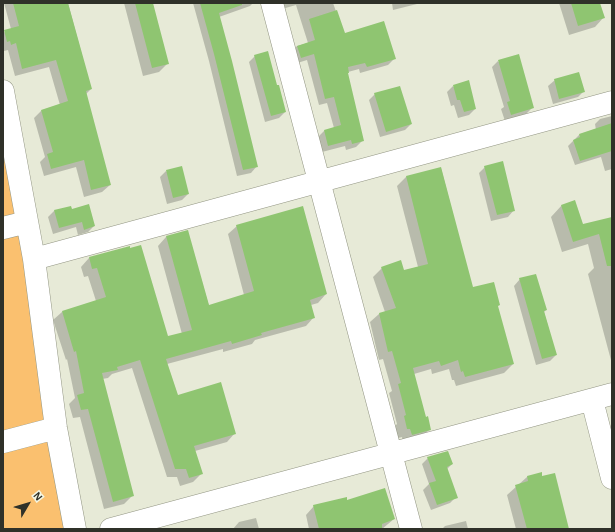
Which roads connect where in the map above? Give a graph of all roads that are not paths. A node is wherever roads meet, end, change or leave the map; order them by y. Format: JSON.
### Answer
{"nodes":[{"id":1,"x":272,"y":3,"type":"edge"},
{"id":2,"x":3,"y":91,"type":"edge"},
{"id":3,"x":612,"y":102,"type":"edge"},
{"id":4,"x":319,"y":182,"type":"junction"},
{"id":5,"x":27,"y":222,"type":"junction"},
{"id":6,"x":3,"y":228,"type":"edge"},
{"id":7,"x":34,"y":259,"type":"junction"},
{"id":8,"x":602,"y":397,"type":"edge"},
{"id":9,"x":56,"y":428,"type":"junction"},
{"id":10,"x":3,"y":442,"type":"edge"},
{"id":11,"x":391,"y":454,"type":"junction"},
{"id":12,"x":612,"y":478,"type":"edge"},
{"id":13,"x":75,"y":529,"type":"edge"},
{"id":14,"x":111,"y":529,"type":"edge"},
{"id":15,"x":411,"y":529,"type":"edge"}],
"edges":[{"from":1,"to":4,"type":"street"},
{"from":2,"to":5,"type":"street"},
{"from":3,"to":4,"type":"street"},
{"from":4,"to":7,"type":"street"},
{"from":4,"to":11,"type":"street"},
{"from":5,"to":6,"type":"street"},
{"from":5,"to":7,"type":"street"},
{"from":7,"to":9,"type":"street"},
{"from":8,"to":11,"type":"street"},
{"from":8,"to":12,"type":"street"},
{"from":9,"to":10,"type":"street"},
{"from":9,"to":13,"type":"street"},
{"from":11,"to":14,"type":"street"},
{"from":11,"to":15,"type":"street"}]}
